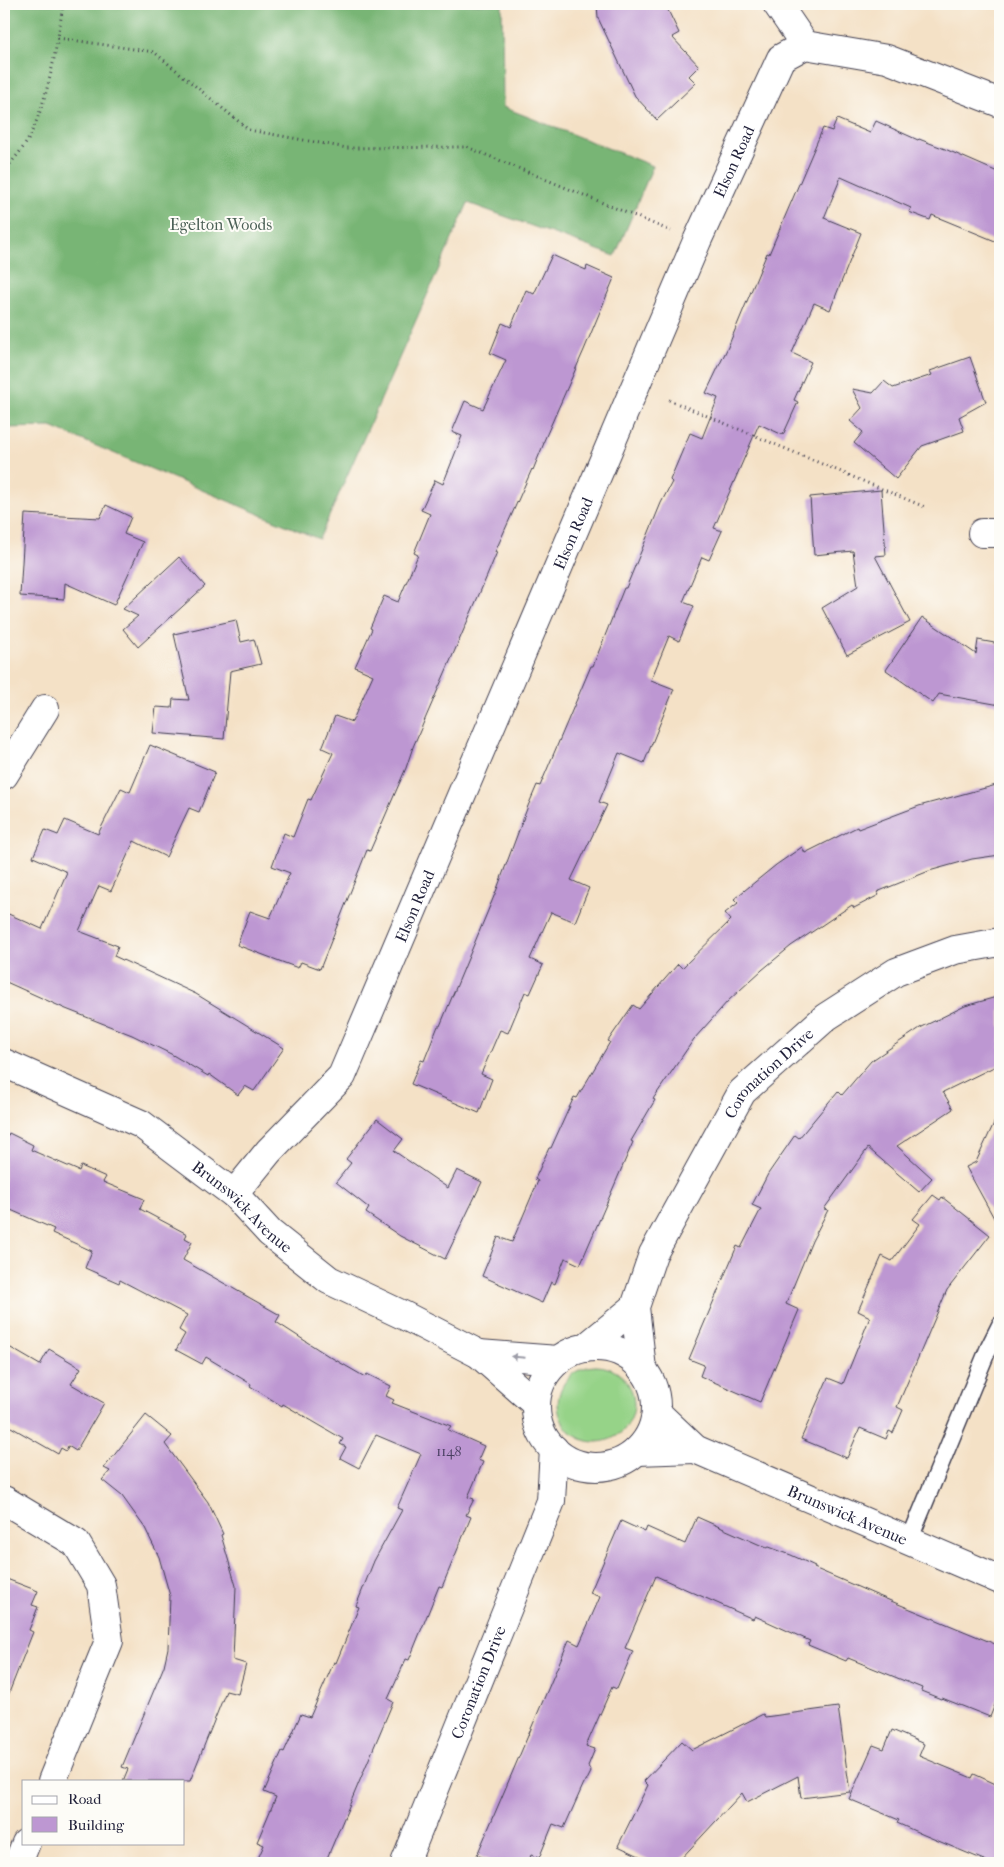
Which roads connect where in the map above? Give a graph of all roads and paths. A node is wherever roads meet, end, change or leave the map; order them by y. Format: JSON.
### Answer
{"nodes":[{"id":1,"x":63,"y":4,"type":"edge"},
{"id":2,"x":777,"y":4,"type":"edge"},
{"id":3,"x":58,"y":38,"type":"junction"},
{"id":4,"x":805,"y":45,"type":"junction"},
{"id":5,"x":1000,"y":103,"type":"edge"},
{"id":6,"x":4,"y":172,"type":"edge"},
{"id":7,"x":644,"y":220,"type":"dead end"},
{"id":8,"x":669,"y":400,"type":"dead end"},
{"id":9,"x":925,"y":507,"type":"dead end"},
{"id":10,"x":45,"y":709,"type":"dead end"},
{"id":11,"x":4,"y":775,"type":"edge"},
{"id":12,"x":1000,"y":942,"type":"edge"},
{"id":13,"x":4,"y":1063,"type":"edge"},
{"id":14,"x":234,"y":1194,"type":"junction"},
{"id":15,"x":635,"y":1307,"type":"junction"},
{"id":16,"x":1000,"y":1325,"type":"edge"},
{"id":17,"x":585,"y":1348,"type":"junction"},
{"id":18,"x":479,"y":1354,"type":"junction"},
{"id":19,"x":558,"y":1360,"type":"junction"},
{"id":20,"x":642,"y":1369,"type":"junction"},
{"id":21,"x":536,"y":1404,"type":"junction"},
{"id":22,"x":656,"y":1412,"type":"junction"},
{"id":23,"x":554,"y":1449,"type":"junction"},
{"id":24,"x":695,"y":1449,"type":"junction"},
{"id":25,"x":637,"y":1451,"type":"junction"},
{"id":26,"x":596,"y":1467,"type":"junction"},
{"id":27,"x":4,"y":1500,"type":"edge"},
{"id":28,"x":551,"y":1501,"type":"junction"},
{"id":29,"x":909,"y":1541,"type":"junction"},
{"id":30,"x":1000,"y":1580,"type":"edge"},
{"id":31,"x":52,"y":1780,"type":"edge"},
{"id":32,"x":26,"y":1844,"type":"edge"},
{"id":33,"x":18,"y":1863,"type":"edge"},
{"id":34,"x":405,"y":1863,"type":"edge"}],
"edges":[{"from":1,"to":3,"type":"path"},
{"from":2,"to":4,"type":"street"},
{"from":3,"to":6,"type":"path"},
{"from":3,"to":7,"type":"path"},
{"from":4,"to":5,"type":"street"},
{"from":4,"to":14,"type":"street","name":"Elson Road"},
{"from":8,"to":9,"type":"path"},
{"from":10,"to":11,"type":"street"},
{"from":12,"to":15,"type":"street","name":"Coronation Drive"},
{"from":13,"to":14,"type":"street","name":"Brunswick Avenue"},
{"from":14,"to":18,"type":"street","name":"Brunswick Avenue"},
{"from":15,"to":17,"type":"street"},
{"from":15,"to":20,"type":"street","name":"Coronation Drive"},
{"from":16,"to":29,"type":"lane"},
{"from":17,"to":19,"type":"street"},
{"from":17,"to":20,"type":"street"},
{"from":19,"to":18,"type":"street","name":"Brunswick Avenue","one_way":true},
{"from":18,"to":21,"type":"street","name":"Brunswick Avenue"},
{"from":19,"to":21,"type":"street"},
{"from":20,"to":22,"type":"street"},
{"from":21,"to":23,"type":"street"},
{"from":22,"to":24,"type":"street","name":"Brunswick Avenue"},
{"from":22,"to":25,"type":"street"},
{"from":23,"to":26,"type":"street"},
{"from":23,"to":28,"type":"street","name":"Coronation Drive"},
{"from":24,"to":25,"type":"street","name":"Brunswick Avenue"},
{"from":24,"to":29,"type":"street","name":"Brunswick Avenue"},
{"from":25,"to":26,"type":"street"},
{"from":26,"to":28,"type":"street"},
{"from":27,"to":31,"type":"street"},
{"from":28,"to":34,"type":"street","name":"Coronation Drive"},
{"from":29,"to":30,"type":"street","name":"Brunswick Avenue"},
{"from":32,"to":33,"type":"street"}]}
